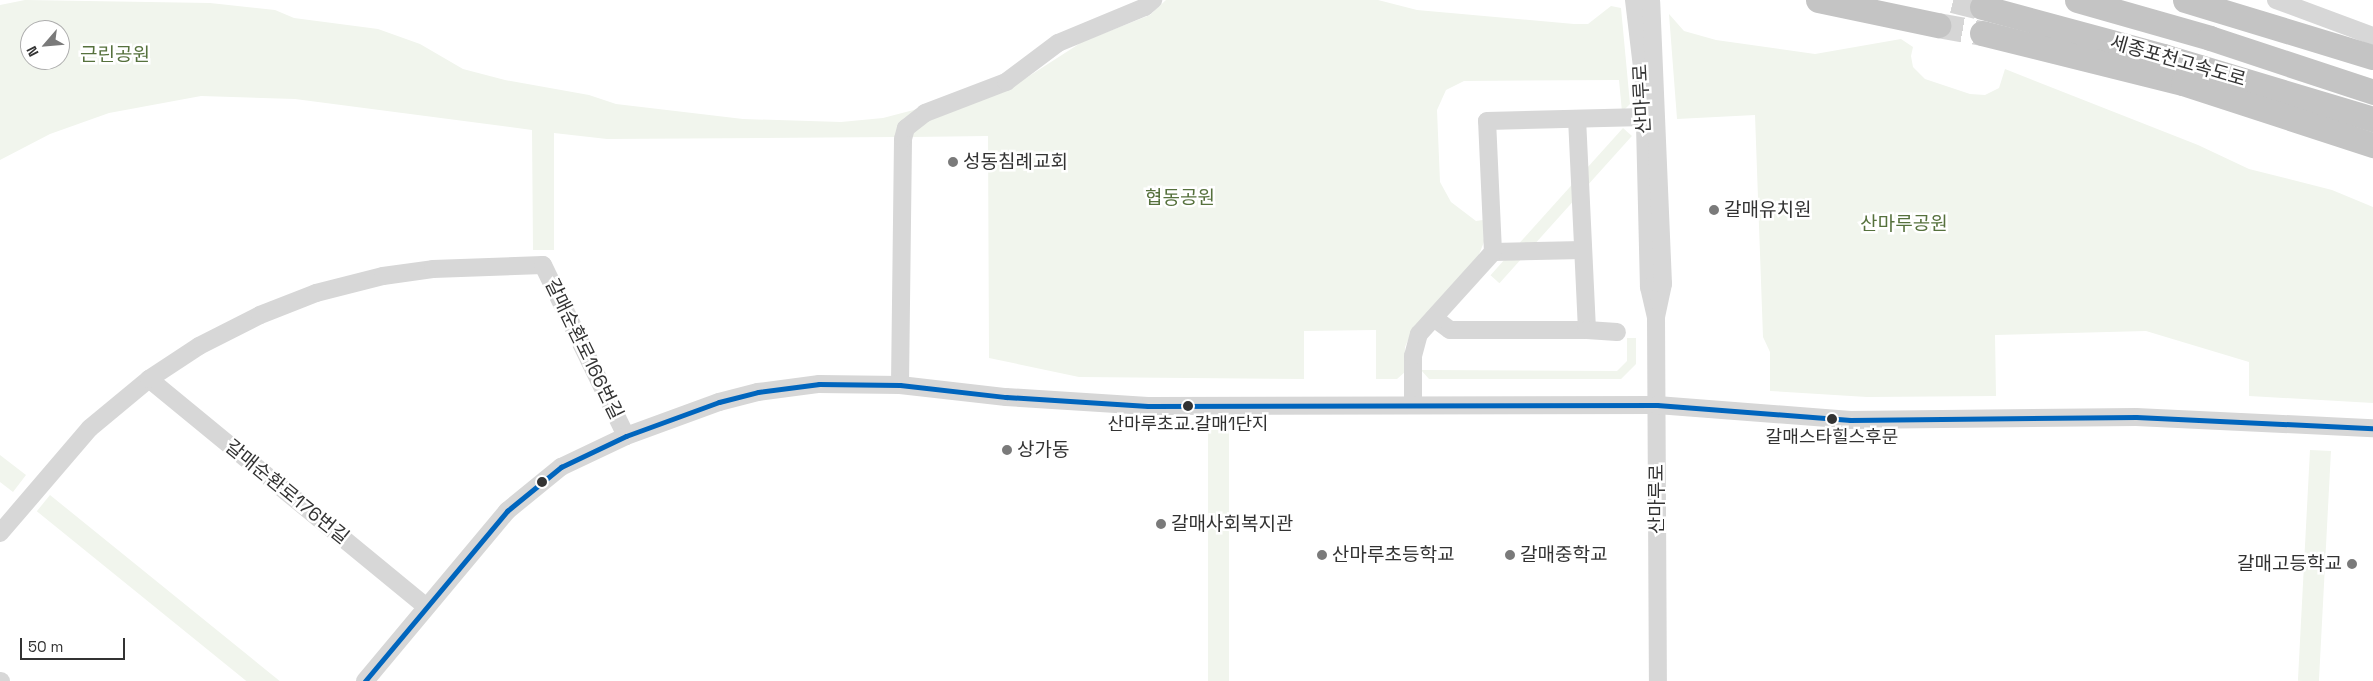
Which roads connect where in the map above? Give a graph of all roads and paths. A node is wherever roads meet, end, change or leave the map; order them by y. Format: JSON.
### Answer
{"nodes":[{"id":1,"x":1153,"y":0,"type":"edge"},
{"id":2,"x":1634,"y":0,"type":"edge"},
{"id":3,"x":1818,"y":0,"type":"edge"},
{"id":4,"x":2077,"y":0,"type":"edge"},
{"id":5,"x":2185,"y":0,"type":"edge"},
{"id":6,"x":2276,"y":0,"type":"edge"},
{"id":7,"x":1651,"y":2,"type":"dead end"},
{"id":8,"x":1982,"y":7,"type":"tunnel mouth"},
{"id":9,"x":1938,"y":25,"type":"tunnel mouth"},
{"id":10,"x":1982,"y":33,"type":"tunnel mouth"},
{"id":11,"x":2373,"y":36,"type":"edge"},
{"id":12,"x":2373,"y":57,"type":"edge"},
{"id":13,"x":2373,"y":92,"type":"edge"},
{"id":14,"x":1644,"y":117,"type":"junction"},
{"id":15,"x":2373,"y":119,"type":"edge"},
{"id":16,"x":1577,"y":120,"type":"junction"},
{"id":17,"x":2373,"y":145,"type":"edge"},
{"id":18,"x":1583,"y":250,"type":"junction"},
{"id":19,"x":1493,"y":252,"type":"junction"},
{"id":20,"x":1656,"y":317,"type":"junction"},
{"id":21,"x":1434,"y":318,"type":"junction"},
{"id":22,"x":1586,"y":330,"type":"junction"},
{"id":23,"x":1617,"y":332,"type":"dead end"},
{"id":24,"x":149,"y":379,"type":"junction"},
{"id":25,"x":900,"y":385,"type":"junction"},
{"id":26,"x":1413,"y":403,"type":"junction"},
{"id":27,"x":1657,"y":405,"type":"junction"},
{"id":28,"x":2373,"y":428,"type":"edge"},
{"id":29,"x":626,"y":436,"type":"junction"},
{"id":30,"x":0,"y":533,"type":"edge"},
{"id":31,"x":425,"y":606,"type":"junction"},
{"id":32,"x":365,"y":681,"type":"edge"},
{"id":33,"x":1658,"y":681,"type":"edge"}],
"edges":[{"from":1,"to":25,"type":"street"},
{"from":2,"to":14,"type":"street","name":"산마루로"},
{"from":3,"to":9,"type":"highway"},
{"from":4,"to":13,"type":"highway","name":"세종포천고속도로"},
{"from":5,"to":12,"type":"highway"},
{"from":6,"to":11,"type":"street"},
{"from":7,"to":20,"type":"street","name":"산마루로"},
{"from":8,"to":15,"type":"highway","name":"세종포천고속도로"},
{"from":10,"to":17,"type":"highway"},
{"from":14,"to":16,"type":"street"},
{"from":14,"to":20,"type":"street","name":"산마루로"},
{"from":16,"to":18,"type":"street"},
{"from":16,"to":19,"type":"street"},
{"from":18,"to":19,"type":"street"},
{"from":18,"to":22,"type":"street"},
{"from":19,"to":21,"type":"street"},
{"from":20,"to":27,"type":"street","name":"산마루로"},
{"from":21,"to":22,"type":"street"},
{"from":21,"to":26,"type":"street"},
{"from":22,"to":23,"type":"street"},
{"from":24,"to":29,"type":"street","name":"갈매순환로166번길"},
{"from":24,"to":30,"type":"street","name":"갈매순환로166번길"},
{"from":24,"to":31,"type":"street","name":"갈매순환로176번길"},
{"from":25,"to":26,"type":"street"},
{"from":25,"to":29,"type":"street"},
{"from":26,"to":27,"type":"street"},
{"from":27,"to":28,"type":"street"},
{"from":27,"to":33,"type":"street","name":"산마루로"},
{"from":29,"to":31,"type":"street"},
{"from":31,"to":32,"type":"street"}]}
